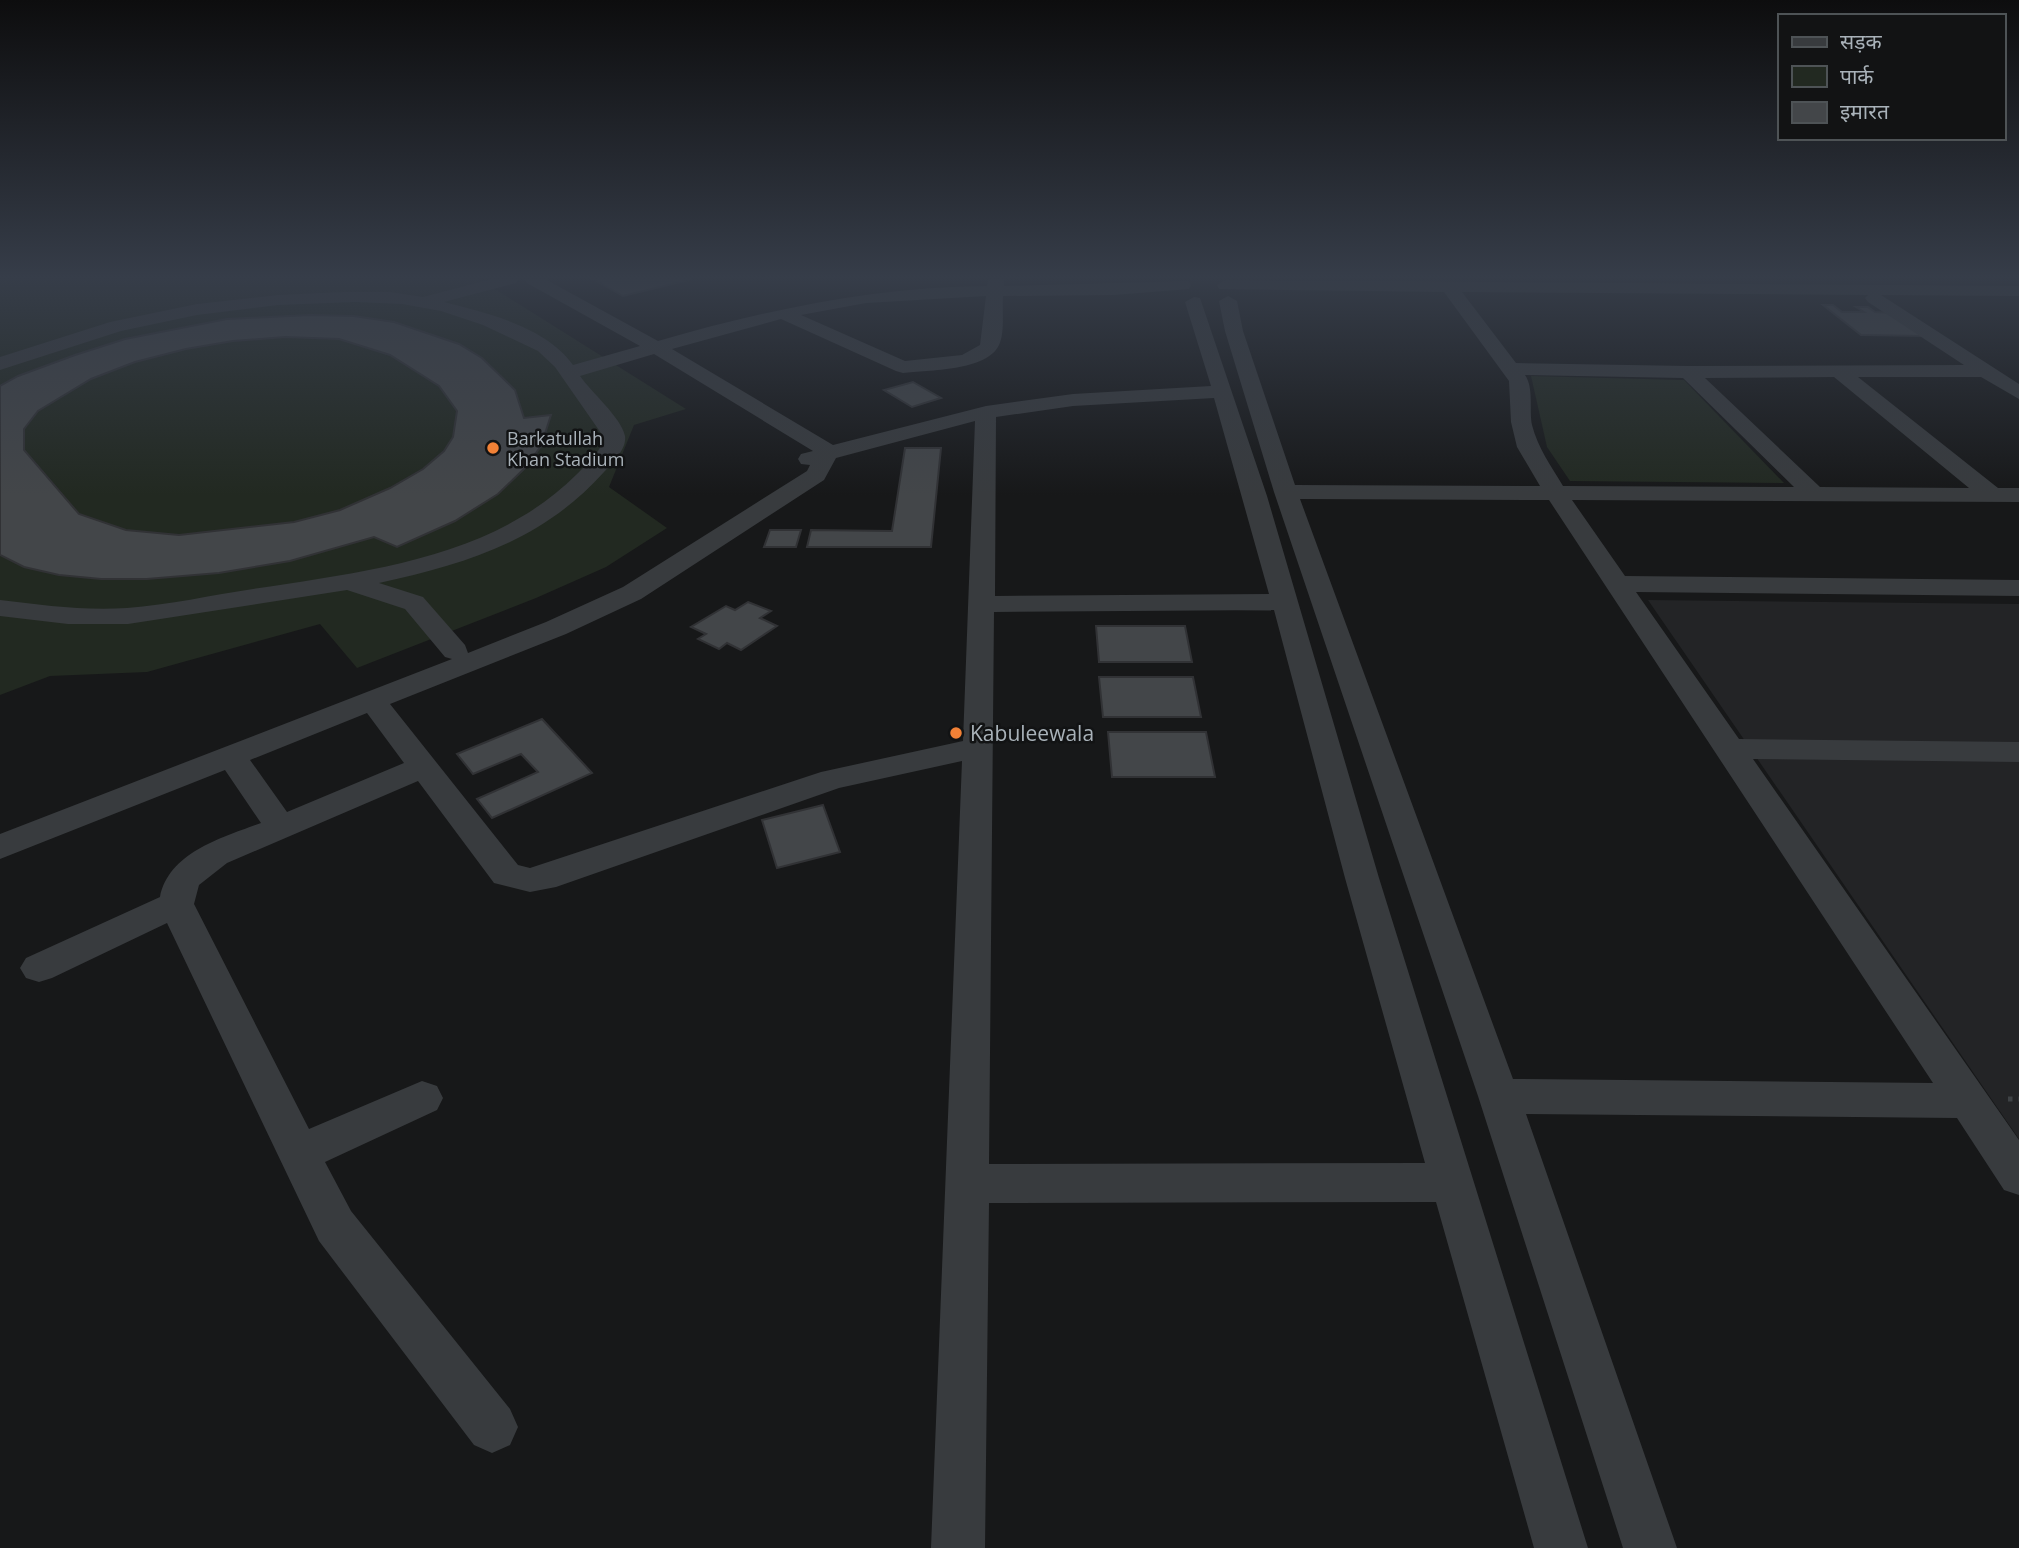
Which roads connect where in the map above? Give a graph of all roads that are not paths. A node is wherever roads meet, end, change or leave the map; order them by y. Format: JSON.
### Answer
{"nodes":[{"id":1,"x":36,"y":351,"type":"edge"},
{"id":2,"x":549,"y":351,"type":"edge"},
{"id":3,"x":648,"y":351,"type":"junction"},
{"id":4,"x":864,"y":351,"type":"edge"},
{"id":5,"x":983,"y":351,"type":"edge"},
{"id":6,"x":1214,"y":351,"type":"edge"},
{"id":7,"x":1241,"y":351,"type":"edge"},
{"id":8,"x":1498,"y":351,"type":"edge"},
{"id":9,"x":1956,"y":351,"type":"edge"},
{"id":10,"x":0,"y":364,"type":"edge"},
{"id":11,"x":1511,"y":369,"type":"junction"},
{"id":12,"x":1986,"y":371,"type":"junction"},
{"id":13,"x":1688,"y":372,"type":"junction"},
{"id":14,"x":1839,"y":372,"type":"junction"},
{"id":15,"x":568,"y":373,"type":"junction"},
{"id":16,"x":1220,"y":393,"type":"junction"},
{"id":17,"x":2019,"y":393,"type":"edge"},
{"id":18,"x":986,"y":412,"type":"junction"},
{"id":19,"x":827,"y":454,"type":"junction"},
{"id":20,"x":797,"y":463,"type":"junction"},
{"id":21,"x":1286,"y":492,"type":"junction"},
{"id":22,"x":1555,"y":492,"type":"junction"},
{"id":23,"x":1813,"y":493,"type":"junction"},
{"id":24,"x":1992,"y":495,"type":"junction"},
{"id":25,"x":2019,"y":495,"type":"edge"},
{"id":26,"x":468,"y":554,"type":"junction"},
{"id":27,"x":348,"y":582,"type":"junction"},
{"id":28,"x":1616,"y":584,"type":"junction"},
{"id":29,"x":2019,"y":588,"type":"edge"},
{"id":30,"x":1285,"y":602,"type":"junction"},
{"id":31,"x":414,"y":603,"type":"junction"},
{"id":32,"x":981,"y":604,"type":"junction"},
{"id":33,"x":0,"y":608,"type":"edge"},
{"id":34,"x":454,"y":651,"type":"junction"},
{"id":35,"x":371,"y":699,"type":"junction"},
{"id":36,"x":977,"y":748,"type":"junction"},
{"id":37,"x":1729,"y":749,"type":"junction"},
{"id":38,"x":2019,"y":752,"type":"edge"},
{"id":39,"x":230,"y":755,"type":"junction"},
{"id":40,"x":424,"y":767,"type":"junction"},
{"id":41,"x":281,"y":827,"type":"junction"},
{"id":42,"x":0,"y":830,"type":"edge"},
{"id":43,"x":0,"y":847,"type":"edge"},
{"id":44,"x":176,"y":904,"type":"junction"},
{"id":45,"x":39,"y":968,"type":"dead end"},
{"id":46,"x":1499,"y":1096,"type":"junction"},
{"id":47,"x":422,"y":1098,"type":"dead end"},
{"id":48,"x":1967,"y":1101,"type":"junction"},
{"id":49,"x":299,"y":1154,"type":"junction"},
{"id":50,"x":2019,"y":1176,"type":"edge"},
{"id":51,"x":1452,"y":1182,"type":"junction"},
{"id":52,"x":966,"y":1184,"type":"junction"},
{"id":53,"x":492,"y":1427,"type":"dead end"},
{"id":54,"x":958,"y":1548,"type":"edge"},
{"id":55,"x":1561,"y":1548,"type":"edge"},
{"id":56,"x":1650,"y":1548,"type":"edge"}],
"edges":[{"from":1,"to":10,"type":"street"},
{"from":2,"to":15,"type":"street"},
{"from":3,"to":15,"type":"street"},
{"from":3,"to":19,"type":"street"},
{"from":3,"to":20,"type":"street"},
{"from":4,"to":5,"type":"street"},
{"from":6,"to":16,"type":"street"},
{"from":7,"to":21,"type":"street"},
{"from":8,"to":11,"type":"street"},
{"from":9,"to":12,"type":"street"},
{"from":11,"to":13,"type":"street"},
{"from":11,"to":22,"type":"street"},
{"from":12,"to":14,"type":"street"},
{"from":12,"to":17,"type":"street"},
{"from":13,"to":14,"type":"street"},
{"from":13,"to":23,"type":"street"},
{"from":14,"to":24,"type":"street"},
{"from":15,"to":26,"type":"street"},
{"from":16,"to":18,"type":"street"},
{"from":16,"to":30,"type":"street"},
{"from":18,"to":19,"type":"street"},
{"from":18,"to":32,"type":"street"},
{"from":19,"to":20,"type":"street"},
{"from":19,"to":35,"type":"street"},
{"from":20,"to":34,"type":"street"},
{"from":21,"to":22,"type":"street"},
{"from":21,"to":46,"type":"street"},
{"from":22,"to":23,"type":"street"},
{"from":22,"to":28,"type":"street"},
{"from":23,"to":24,"type":"street"},
{"from":24,"to":25,"type":"street"},
{"from":26,"to":27,"type":"street"},
{"from":26,"to":31,"type":"street"},
{"from":27,"to":31,"type":"street"},
{"from":27,"to":33,"type":"street"},
{"from":28,"to":29,"type":"street"},
{"from":28,"to":37,"type":"street"},
{"from":30,"to":32,"type":"street"},
{"from":30,"to":51,"type":"street"},
{"from":31,"to":34,"type":"street"},
{"from":32,"to":36,"type":"street"},
{"from":34,"to":42,"type":"street"},
{"from":35,"to":39,"type":"street"},
{"from":35,"to":40,"type":"street"},
{"from":36,"to":40,"type":"street"},
{"from":36,"to":52,"type":"street"},
{"from":37,"to":38,"type":"street"},
{"from":37,"to":48,"type":"street"},
{"from":39,"to":41,"type":"street"},
{"from":39,"to":43,"type":"street"},
{"from":40,"to":41,"type":"street"},
{"from":41,"to":44,"type":"street"},
{"from":44,"to":45,"type":"street"},
{"from":44,"to":49,"type":"street"},
{"from":46,"to":48,"type":"street"},
{"from":46,"to":56,"type":"street"},
{"from":47,"to":49,"type":"street"},
{"from":48,"to":50,"type":"street"},
{"from":49,"to":53,"type":"street"},
{"from":51,"to":52,"type":"street"},
{"from":51,"to":55,"type":"street"},
{"from":52,"to":54,"type":"street"}]}
